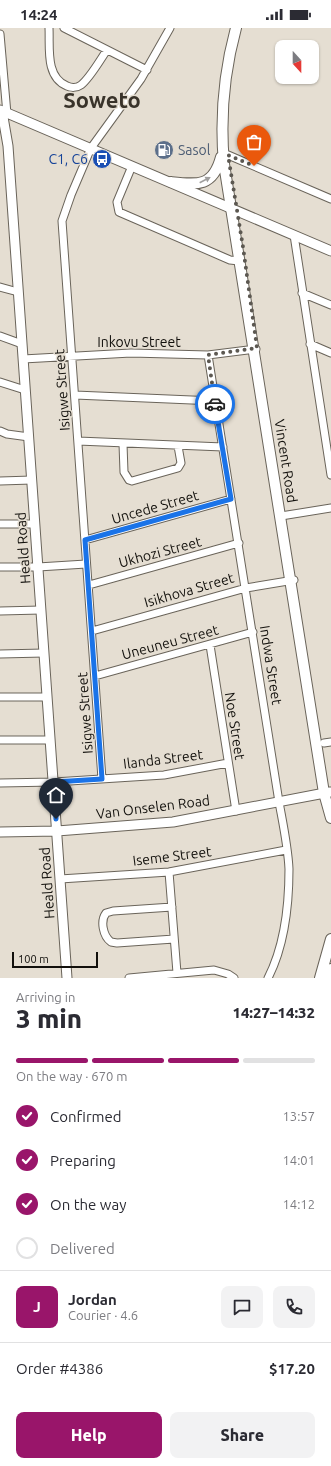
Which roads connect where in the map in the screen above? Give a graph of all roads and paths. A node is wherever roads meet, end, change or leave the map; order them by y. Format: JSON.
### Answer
{"nodes":[{"id":1,"x":49,"y":28,"type":"edge"},
{"id":2,"x":64,"y":28,"type":"edge"},
{"id":3,"x":236,"y":28,"type":"edge"},
{"id":4,"x":167,"y":29,"type":"edge"},
{"id":5,"x":0,"y":34,"type":"edge"},
{"id":6,"x":0,"y":48,"type":"edge"},
{"id":7,"x":107,"y":50,"type":"junction"},
{"id":8,"x":147,"y":70,"type":"junction"},
{"id":9,"x":2,"y":115,"type":"edge"},
{"id":10,"x":90,"y":148,"type":"junction"},
{"id":11,"x":225,"y":153,"type":"junction"},
{"id":12,"x":132,"y":166,"type":"junction"},
{"id":13,"x":171,"y":182,"type":"junction"},
{"id":14,"x":331,"y":199,"type":"edge"},
{"id":15,"x":234,"y":210,"type":"junction"},
{"id":16,"x":294,"y":235,"type":"junction"},
{"id":17,"x":331,"y":251,"type":"edge"},
{"id":18,"x":239,"y":261,"type":"junction"},
{"id":19,"x":0,"y":287,"type":"edge"},
{"id":20,"x":18,"y":292,"type":"junction"},
{"id":21,"x":302,"y":294,"type":"junction"},
{"id":22,"x":331,"y":305,"type":"edge"},
{"id":23,"x":0,"y":336,"type":"edge"},
{"id":24,"x":22,"y":344,"type":"junction"},
{"id":25,"x":310,"y":344,"type":"junction"},
{"id":26,"x":255,"y":349,"type":"junction"},
{"id":27,"x":331,"y":353,"type":"edge"},
{"id":28,"x":208,"y":355,"type":"junction"},
{"id":29,"x":72,"y":356,"type":"junction"},
{"id":30,"x":23,"y":359,"type":"junction"},
{"id":31,"x":0,"y":382,"type":"edge"},
{"id":32,"x":25,"y":390,"type":"junction"},
{"id":33,"x":75,"y":395,"type":"junction"},
{"id":34,"x":215,"y":402,"type":"junction"},
{"id":35,"x":331,"y":419,"type":"edge"},
{"id":36,"x":322,"y":420,"type":"junction"},
{"id":37,"x":2,"y":433,"type":"edge"},
{"id":38,"x":29,"y":437,"type":"junction"},
{"id":39,"x":78,"y":441,"type":"junction"},
{"id":40,"x":123,"y":444,"type":"junction"},
{"id":41,"x":178,"y":446,"type":"junction"},
{"id":42,"x":223,"y":446,"type":"junction"},
{"id":43,"x":330,"y":465,"type":"edge"},
{"id":44,"x":331,"y":475,"type":"edge"},
{"id":45,"x":0,"y":480,"type":"edge"},
{"id":46,"x":32,"y":480,"type":"junction"},
{"id":47,"x":231,"y":499,"type":"junction"},
{"id":48,"x":331,"y":508,"type":"edge"},
{"id":49,"x":282,"y":516,"type":"junction"},
{"id":50,"x":0,"y":524,"type":"edge"},
{"id":51,"x":35,"y":524,"type":"junction"},
{"id":52,"x":85,"y":540,"type":"junction"},
{"id":53,"x":239,"y":544,"type":"junction"},
{"id":54,"x":86,"y":564,"type":"junction"},
{"id":55,"x":0,"y":567,"type":"edge"},
{"id":56,"x":38,"y":567,"type":"junction"},
{"id":57,"x":292,"y":580,"type":"junction"},
{"id":58,"x":89,"y":585,"type":"junction"},
{"id":59,"x":246,"y":588,"type":"junction"},
{"id":60,"x":41,"y":610,"type":"junction"},
{"id":61,"x":0,"y":611,"type":"edge"},
{"id":62,"x":92,"y":631,"type":"junction"},
{"id":63,"x":252,"y":632,"type":"junction"},
{"id":64,"x":210,"y":645,"type":"junction"},
{"id":65,"x":44,"y":653,"type":"junction"},
{"id":66,"x":0,"y":654,"type":"edge"},
{"id":67,"x":95,"y":676,"type":"junction"},
{"id":68,"x":0,"y":697,"type":"edge"},
{"id":69,"x":47,"y":697,"type":"junction"},
{"id":70,"x":0,"y":740,"type":"edge"},
{"id":71,"x":50,"y":740,"type":"junction"},
{"id":72,"x":327,"y":743,"type":"edge"},
{"id":73,"x":228,"y":763,"type":"junction"},
{"id":74,"x":102,"y":779,"type":"junction"},
{"id":75,"x":54,"y":782,"type":"junction"},
{"id":76,"x":0,"y":783,"type":"edge"},
{"id":77,"x":329,"y":793,"type":"edge"},
{"id":78,"x":279,"y":802,"type":"junction"},
{"id":79,"x":236,"y":810,"type":"junction"},
{"id":80,"x":331,"y":818,"type":"edge"},
{"id":81,"x":58,"y":831,"type":"junction"},
{"id":82,"x":0,"y":832,"type":"edge"},
{"id":83,"x":286,"y":850,"type":"junction"},
{"id":84,"x":169,"y":872,"type":"junction"},
{"id":85,"x":60,"y":879,"type":"junction"},
{"id":86,"x":172,"y":907,"type":"junction"},
{"id":87,"x":174,"y":939,"type":"junction"},
{"id":88,"x":331,"y":939,"type":"edge"},
{"id":89,"x":331,"y":969,"type":"edge"},
{"id":90,"x":223,"y":972,"type":"junction"},
{"id":91,"x":177,"y":973,"type":"junction"},
{"id":92,"x":67,"y":978,"type":"edge"},
{"id":93,"x":129,"y":978,"type":"edge"},
{"id":94,"x":217,"y":978,"type":"edge"},
{"id":95,"x":234,"y":978,"type":"edge"},
{"id":96,"x":268,"y":978,"type":"edge"},
{"id":97,"x":320,"y":978,"type":"edge"},
{"id":98,"x":328,"y":978,"type":"edge"}],
"edges":[{"from":1,"to":7,"type":"street"},
{"from":2,"to":7,"type":"street"},
{"from":3,"to":11,"type":"main road","name":"Vincent Road"},
{"from":4,"to":8,"type":"street","name":"Isigwe Street"},
{"from":5,"to":6,"type":"street","name":"Heald Road"},
{"from":6,"to":9,"type":"street","name":"Heald Road"},
{"from":7,"to":8,"type":"street"},
{"from":8,"to":10,"type":"street","name":"Isigwe Street"},
{"from":9,"to":10,"type":"street"},
{"from":9,"to":20,"type":"street","name":"Heald Road"},
{"from":10,"to":12,"type":"street"},
{"from":10,"to":29,"type":"street","name":"Isigwe Street"},
{"from":13,"to":11,"type":"main road","one_way":true},
{"from":11,"to":14,"type":"street"},
{"from":11,"to":15,"type":"main road","name":"Vincent Road"},
{"from":12,"to":13,"type":"street"},
{"from":12,"to":18,"type":"street"},
{"from":13,"to":15,"type":"street"},
{"from":15,"to":16,"type":"street"},
{"from":15,"to":18,"type":"main road","name":"Vincent Road"},
{"from":15,"to":26,"type":"main road","name":"Vincent Road"},
{"from":16,"to":17,"type":"street"},
{"from":16,"to":21,"type":"street"},
{"from":18,"to":26,"type":"main road","name":"Vincent Road"},
{"from":19,"to":20,"type":"street"},
{"from":20,"to":24,"type":"street","name":"Heald Road"},
{"from":21,"to":22,"type":"street"},
{"from":21,"to":25,"type":"street"},
{"from":23,"to":24,"type":"street"},
{"from":24,"to":30,"type":"street","name":"Heald Road"},
{"from":25,"to":27,"type":"street"},
{"from":25,"to":36,"type":"street"},
{"from":26,"to":28,"type":"street","name":"Inkovu Street"},
{"from":26,"to":49,"type":"main road","name":"Vincent Road"},
{"from":28,"to":29,"type":"street","name":"Inkovu Street"},
{"from":28,"to":34,"type":"street","name":"Indwa Street"},
{"from":29,"to":30,"type":"street","name":"Inkovu Street"},
{"from":29,"to":33,"type":"street","name":"Isigwe Street"},
{"from":30,"to":32,"type":"street","name":"Heald Road"},
{"from":31,"to":32,"type":"street"},
{"from":32,"to":38,"type":"street","name":"Heald Road"},
{"from":33,"to":34,"type":"street"},
{"from":33,"to":39,"type":"street","name":"Isigwe Street"},
{"from":34,"to":42,"type":"street","name":"Indwa Street"},
{"from":35,"to":36,"type":"street"},
{"from":36,"to":43,"type":"street"},
{"from":37,"to":38,"type":"street"},
{"from":38,"to":46,"type":"street","name":"Heald Road"},
{"from":39,"to":40,"type":"street"},
{"from":39,"to":52,"type":"street","name":"Isigwe Street"},
{"from":40,"to":41,"type":"street"},
{"from":40,"to":41,"type":"street"},
{"from":41,"to":42,"type":"street"},
{"from":42,"to":47,"type":"street","name":"Indwa Street"},
{"from":43,"to":44,"type":"street"},
{"from":45,"to":46,"type":"street"},
{"from":46,"to":51,"type":"street","name":"Heald Road"},
{"from":47,"to":52,"type":"street","name":"Uncede Street"},
{"from":47,"to":53,"type":"street","name":"Indwa Street"},
{"from":48,"to":49,"type":"street"},
{"from":49,"to":57,"type":"main road","name":"Vincent Road"},
{"from":50,"to":51,"type":"street"},
{"from":51,"to":56,"type":"street","name":"Heald Road"},
{"from":52,"to":54,"type":"street","name":"Isigwe Street"},
{"from":53,"to":58,"type":"street","name":"Ukhozi Street"},
{"from":53,"to":59,"type":"street","name":"Indwa Street"},
{"from":54,"to":56,"type":"street"},
{"from":54,"to":58,"type":"street","name":"Isigwe Street"},
{"from":55,"to":56,"type":"street"},
{"from":56,"to":60,"type":"street","name":"Heald Road"},
{"from":57,"to":59,"type":"street","name":"Isikhova Street"},
{"from":57,"to":72,"type":"main road","name":"Vincent Road"},
{"from":57,"to":77,"type":"main road","name":"Vincent Road"},
{"from":58,"to":62,"type":"street","name":"Isigwe Street"},
{"from":59,"to":62,"type":"street","name":"Isikhova Street"},
{"from":59,"to":63,"type":"street","name":"Indwa Street"},
{"from":60,"to":61,"type":"street"},
{"from":60,"to":65,"type":"street","name":"Heald Road"},
{"from":62,"to":67,"type":"street","name":"Isigwe Street"},
{"from":63,"to":64,"type":"street","name":"Uneuneu Street"},
{"from":63,"to":78,"type":"street","name":"Indwa Street"},
{"from":64,"to":67,"type":"street","name":"Uneuneu Street"},
{"from":64,"to":73,"type":"street","name":"Noe Street"},
{"from":65,"to":66,"type":"street"},
{"from":65,"to":69,"type":"street","name":"Heald Road"},
{"from":67,"to":74,"type":"street","name":"Isigwe Street"},
{"from":68,"to":69,"type":"street"},
{"from":69,"to":71,"type":"street","name":"Heald Road"},
{"from":70,"to":71,"type":"street"},
{"from":71,"to":75,"type":"street","name":"Heald Road"},
{"from":72,"to":77,"type":"main road","name":"Vincent Road"},
{"from":73,"to":74,"type":"street","name":"Ilanda Street"},
{"from":73,"to":79,"type":"street","name":"Noe Street"},
{"from":74,"to":75,"type":"street","name":"Ilanda Street"},
{"from":75,"to":76,"type":"street","name":"Ilanda Street"},
{"from":75,"to":81,"type":"street","name":"Heald Road"},
{"from":77,"to":78,"type":"street","name":"Van Onselen Road"},
{"from":77,"to":80,"type":"main road","name":"Vincent Road"},
{"from":78,"to":79,"type":"street","name":"Van Onselen Road"},
{"from":78,"to":83,"type":"street","name":"Indwa Street"},
{"from":79,"to":81,"type":"street","name":"Van Onselen Road"},
{"from":81,"to":82,"type":"street","name":"Van Onselen Road"},
{"from":81,"to":85,"type":"street","name":"Heald Road"},
{"from":83,"to":84,"type":"street","name":"Iseme Street"},
{"from":83,"to":96,"type":"street","name":"Indwa Street"},
{"from":84,"to":85,"type":"street","name":"Iseme Street"},
{"from":84,"to":86,"type":"street"},
{"from":85,"to":92,"type":"street","name":"Heald Road"},
{"from":86,"to":87,"type":"street"},
{"from":86,"to":87,"type":"street"},
{"from":87,"to":91,"type":"street"},
{"from":88,"to":97,"type":"main road"},
{"from":89,"to":98,"type":"main road"},
{"from":90,"to":91,"type":"street"},
{"from":90,"to":94,"type":"street"},
{"from":90,"to":95,"type":"street"},
{"from":91,"to":93,"type":"street"}]}
